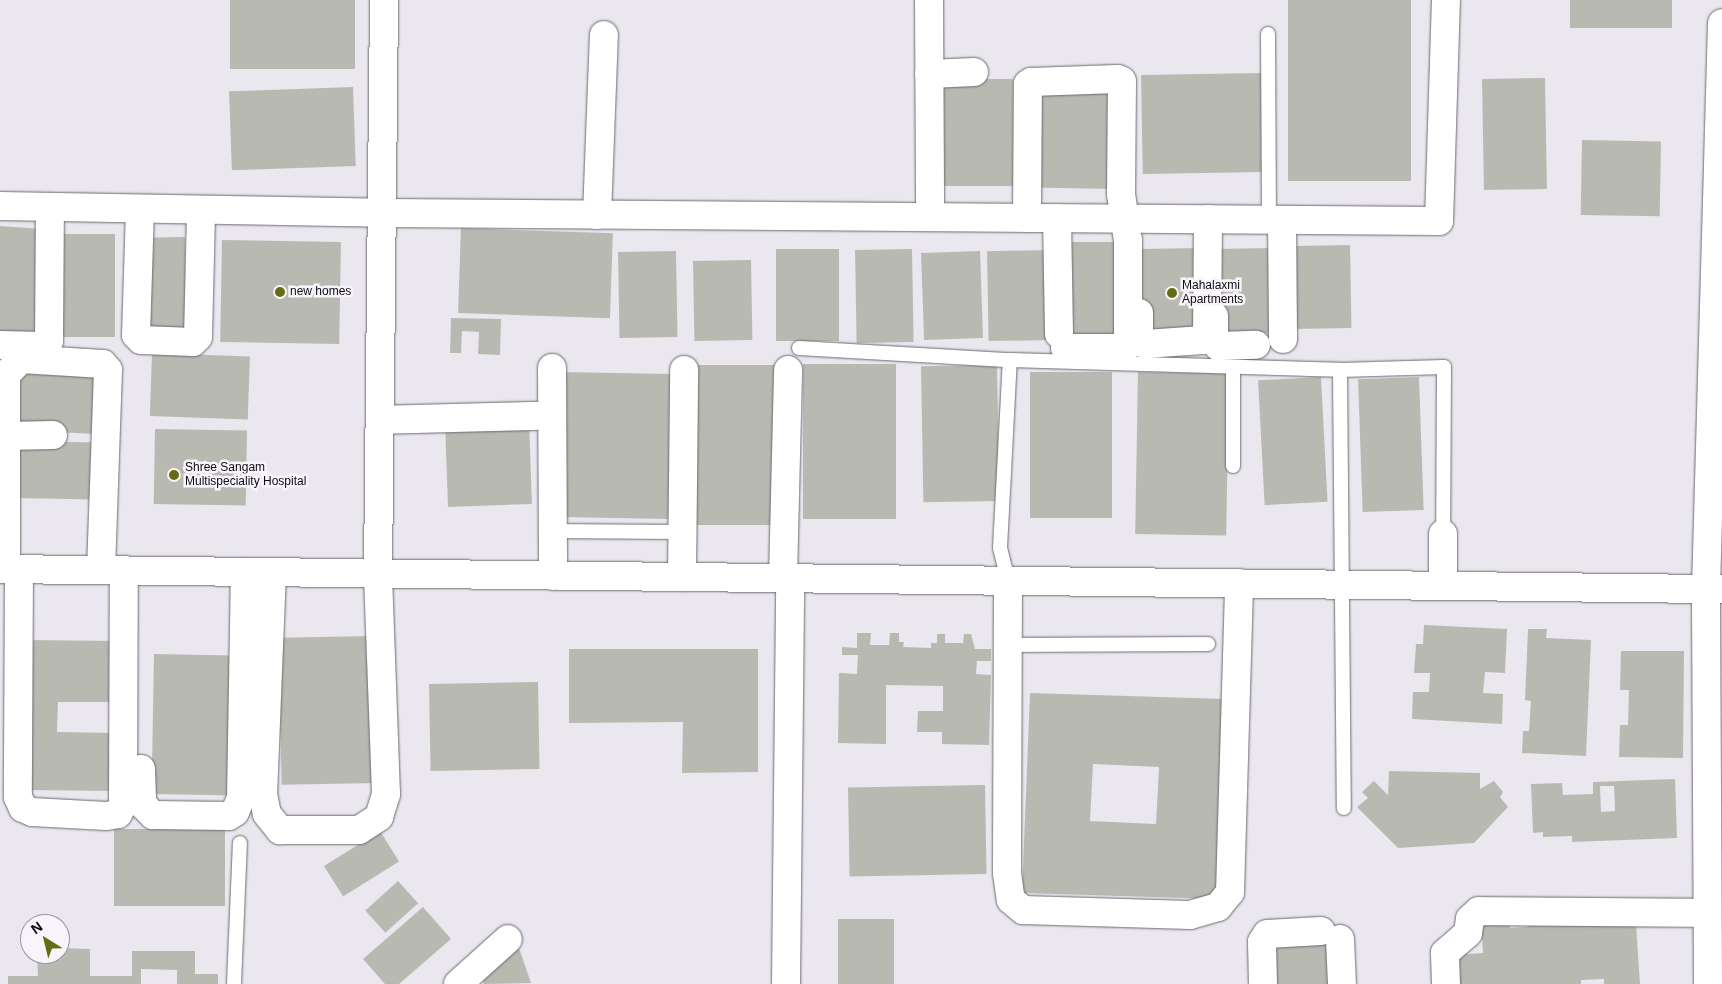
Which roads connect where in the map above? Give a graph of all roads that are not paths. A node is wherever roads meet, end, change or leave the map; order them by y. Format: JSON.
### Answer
{"nodes":[{"id":1,"x":384,"y":0,"type":"edge"},
{"id":2,"x":928,"y":0,"type":"edge"},
{"id":3,"x":1446,"y":0,"type":"edge"},
{"id":4,"x":1722,"y":23,"type":"edge"},
{"id":5,"x":1268,"y":34,"type":"dead end"},
{"id":6,"x":604,"y":35,"type":"dead end"},
{"id":7,"x":1722,"y":50,"type":"edge"},
{"id":8,"x":974,"y":72,"type":"dead end"},
{"id":9,"x":929,"y":74,"type":"junction"},
{"id":10,"x":1019,"y":77,"type":"dead end"},
{"id":11,"x":0,"y":206,"type":"edge"},
{"id":12,"x":54,"y":208,"type":"junction"},
{"id":13,"x":140,"y":209,"type":"junction"},
{"id":14,"x":201,"y":210,"type":"junction"},
{"id":15,"x":382,"y":213,"type":"junction"},
{"id":16,"x":598,"y":215,"type":"junction"},
{"id":17,"x":930,"y":217,"type":"junction"},
{"id":18,"x":1022,"y":218,"type":"junction"},
{"id":19,"x":1057,"y":218,"type":"junction"},
{"id":20,"x":1132,"y":218,"type":"junction"},
{"id":21,"x":1211,"y":219,"type":"junction"},
{"id":22,"x":1276,"y":220,"type":"junction"},
{"id":23,"x":1719,"y":239,"type":"edge"},
{"id":24,"x":57,"y":337,"type":"dead end"},
{"id":25,"x":1283,"y":339,"type":"dead end"},
{"id":26,"x":1256,"y":344,"type":"dead end"},
{"id":27,"x":0,"y":345,"type":"edge"},
{"id":28,"x":794,"y":359,"type":"joint"},
{"id":29,"x":1010,"y":360,"type":"junction"},
{"id":30,"x":1234,"y":367,"type":"junction"},
{"id":31,"x":1340,"y":370,"type":"junction"},
{"id":32,"x":537,"y":416,"type":"junction"},
{"id":33,"x":380,"y":420,"type":"junction"},
{"id":34,"x":53,"y":435,"type":"dead end"},
{"id":35,"x":6,"y":436,"type":"junction"},
{"id":36,"x":1233,"y":466,"type":"dead end"},
{"id":37,"x":553,"y":531,"type":"junction"},
{"id":38,"x":673,"y":532,"type":"junction"},
{"id":39,"x":1443,"y":534,"type":"joint"},
{"id":40,"x":8,"y":569,"type":"edge"},
{"id":41,"x":120,"y":570,"type":"junction"},
{"id":42,"x":245,"y":572,"type":"junction"},
{"id":43,"x":272,"y":572,"type":"junction"},
{"id":44,"x":378,"y":573,"type":"junction"},
{"id":45,"x":545,"y":575,"type":"junction"},
{"id":46,"x":676,"y":577,"type":"junction"},
{"id":47,"x":786,"y":578,"type":"junction"},
{"id":48,"x":1008,"y":580,"type":"junction"},
{"id":49,"x":1239,"y":583,"type":"junction"},
{"id":50,"x":1343,"y":585,"type":"junction"},
{"id":51,"x":1443,"y":586,"type":"junction"},
{"id":52,"x":1714,"y":589,"type":"edge"},
{"id":53,"x":1208,"y":644,"type":"dead end"},
{"id":54,"x":1008,"y":645,"type":"junction"},
{"id":55,"x":1344,"y":808,"type":"dead end"},
{"id":56,"x":240,"y":843,"type":"dead end"},
{"id":57,"x":1714,"y":881,"type":"edge"},
{"id":58,"x":1707,"y":913,"type":"junction"},
{"id":59,"x":508,"y":939,"type":"dead end"},
{"id":60,"x":234,"y":984,"type":"edge"},
{"id":61,"x":458,"y":984,"type":"edge"},
{"id":62,"x":786,"y":984,"type":"edge"},
{"id":63,"x":1263,"y":984,"type":"edge"},
{"id":64,"x":1342,"y":984,"type":"edge"},
{"id":65,"x":1446,"y":984,"type":"edge"},
{"id":66,"x":1708,"y":984,"type":"edge"}],
"edges":[{"from":1,"to":15,"type":"street"},
{"from":2,"to":9,"type":"street"},
{"from":3,"to":22,"type":"street"},
{"from":4,"to":7,"type":"street"},
{"from":5,"to":22,"type":"lane"},
{"from":6,"to":16,"type":"street"},
{"from":7,"to":23,"type":"street"},
{"from":8,"to":9,"type":"street"},
{"from":9,"to":17,"type":"street"},
{"from":10,"to":18,"type":"street"},
{"from":11,"to":12,"type":"street"},
{"from":12,"to":13,"type":"street"},
{"from":12,"to":24,"type":"street"},
{"from":12,"to":27,"type":"street"},
{"from":13,"to":14,"type":"street"},
{"from":13,"to":14,"type":"street"},
{"from":14,"to":15,"type":"street"},
{"from":15,"to":16,"type":"street"},
{"from":15,"to":33,"type":"street"},
{"from":16,"to":17,"type":"street"},
{"from":17,"to":18,"type":"street"},
{"from":18,"to":19,"type":"street"},
{"from":18,"to":20,"type":"street"},
{"from":19,"to":20,"type":"street"},
{"from":19,"to":20,"type":"street"},
{"from":20,"to":21,"type":"street"},
{"from":20,"to":21,"type":"street"},
{"from":21,"to":22,"type":"street"},
{"from":21,"to":26,"type":"street"},
{"from":22,"to":25,"type":"street"},
{"from":23,"to":52,"type":"street"},
{"from":28,"to":29,"type":"lane"},
{"from":28,"to":47,"type":"street"},
{"from":29,"to":30,"type":"lane"},
{"from":29,"to":48,"type":"lane"},
{"from":30,"to":31,"type":"lane"},
{"from":30,"to":36,"type":"lane"},
{"from":31,"to":39,"type":"lane"},
{"from":31,"to":50,"type":"lane"},
{"from":32,"to":33,"type":"street"},
{"from":32,"to":37,"type":"street"},
{"from":32,"to":45,"type":"street"},
{"from":33,"to":44,"type":"street"},
{"from":34,"to":35,"type":"street"},
{"from":35,"to":40,"type":"street"},
{"from":35,"to":41,"type":"street"},
{"from":37,"to":38,"type":"lane"},
{"from":37,"to":45,"type":"street"},
{"from":38,"to":46,"type":"street"},
{"from":38,"to":46,"type":"street"},
{"from":39,"to":51,"type":"street"},
{"from":40,"to":41,"type":"street"},
{"from":40,"to":41,"type":"street"},
{"from":41,"to":42,"type":"street"},
{"from":41,"to":42,"type":"street"},
{"from":42,"to":43,"type":"street"},
{"from":43,"to":44,"type":"street"},
{"from":43,"to":44,"type":"street"},
{"from":44,"to":45,"type":"street"},
{"from":45,"to":46,"type":"street"},
{"from":46,"to":47,"type":"street"},
{"from":47,"to":48,"type":"street"},
{"from":47,"to":62,"type":"street"},
{"from":48,"to":49,"type":"street"},
{"from":48,"to":54,"type":"street"},
{"from":49,"to":50,"type":"street"},
{"from":49,"to":54,"type":"street"},
{"from":50,"to":51,"type":"street"},
{"from":50,"to":55,"type":"lane"},
{"from":51,"to":52,"type":"street"},
{"from":52,"to":57,"type":"street"},
{"from":53,"to":54,"type":"lane"},
{"from":56,"to":60,"type":"lane"},
{"from":57,"to":58,"type":"street"},
{"from":58,"to":65,"type":"street"},
{"from":58,"to":66,"type":"street"},
{"from":59,"to":61,"type":"street"},
{"from":63,"to":64,"type":"street"}]}
